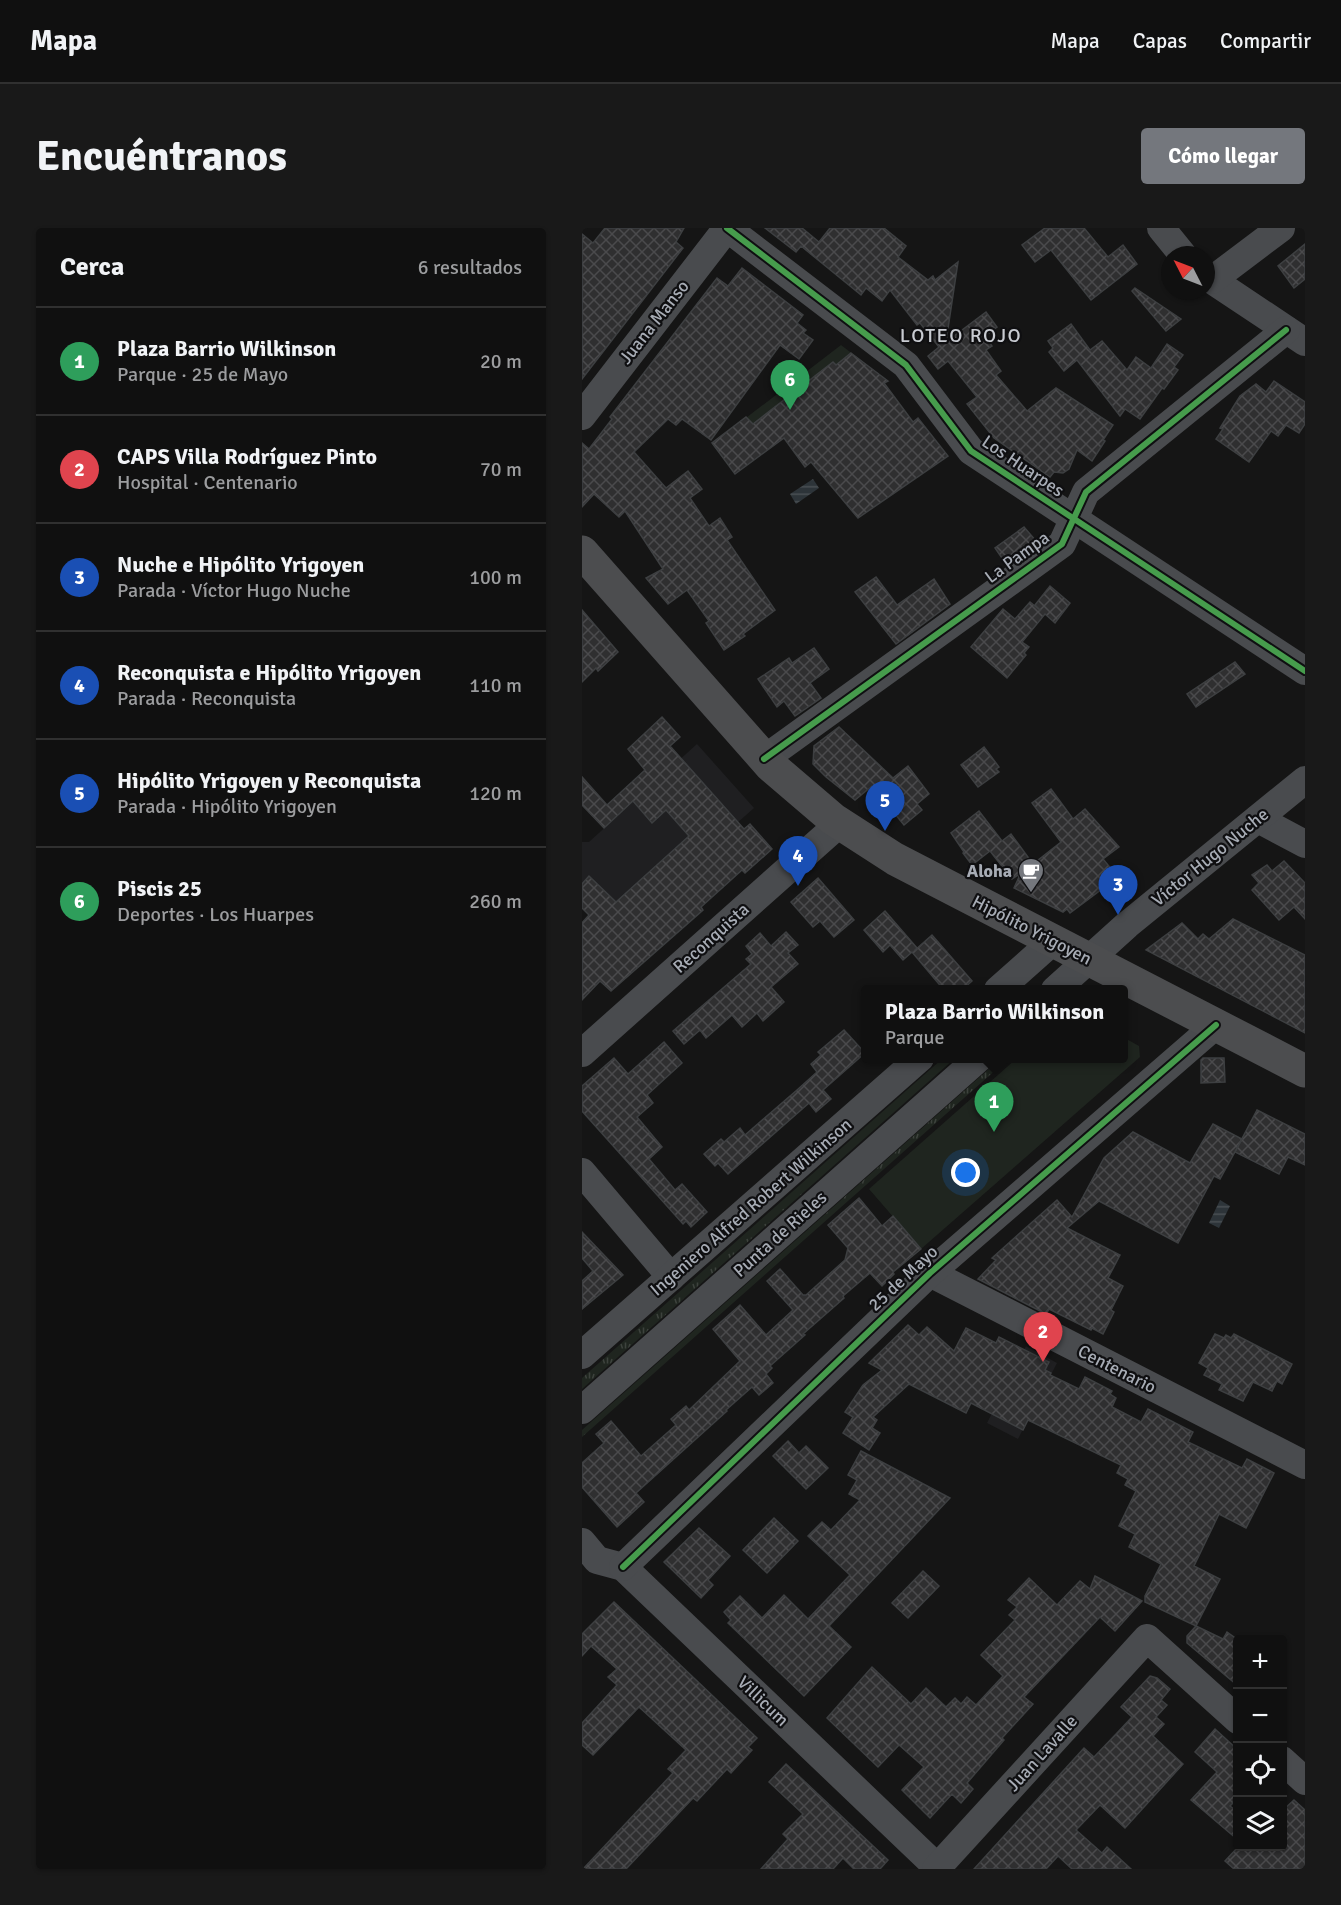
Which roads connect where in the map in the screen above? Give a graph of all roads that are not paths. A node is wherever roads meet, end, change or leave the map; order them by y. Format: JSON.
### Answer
{"nodes":[{"id":1,"x":727,"y":228,"type":"edge"},
{"id":2,"x":1161,"y":228,"type":"edge"},
{"id":3,"x":1281,"y":228,"type":"edge"},
{"id":4,"x":1176,"y":246,"type":"edge"},
{"id":5,"x":1215,"y":274,"type":"edge"},
{"id":6,"x":1215,"y":282,"type":"edge"},
{"id":7,"x":1296,"y":336,"type":"edge"},
{"id":8,"x":582,"y":416,"type":"edge"},
{"id":9,"x":1074,"y":518,"type":"junction"},
{"id":10,"x":585,"y":561,"type":"edge"},
{"id":11,"x":1305,"y":670,"type":"edge"},
{"id":12,"x":764,"y":759,"type":"junction"},
{"id":13,"x":1305,"y":780,"type":"edge"},
{"id":14,"x":1258,"y":819,"type":"junction"},
{"id":15,"x":839,"y":824,"type":"junction"},
{"id":16,"x":1305,"y":844,"type":"edge"},
{"id":17,"x":1053,"y":941,"type":"junction"},
{"id":18,"x":1089,"y":959,"type":"junction"},
{"id":19,"x":1004,"y":985,"type":"edge"},
{"id":20,"x":1060,"y":985,"type":"edge"},
{"id":21,"x":1216,"y":1025,"type":"junction"},
{"id":22,"x":582,"y":1053,"type":"edge"},
{"id":23,"x":915,"y":1063,"type":"edge"},
{"id":24,"x":974,"y":1063,"type":"edge"},
{"id":25,"x":1305,"y":1071,"type":"edge"},
{"id":26,"x":582,"y":1172,"type":"edge"},
{"id":27,"x":930,"y":1273,"type":"junction"},
{"id":28,"x":671,"y":1277,"type":"junction"},
{"id":29,"x":582,"y":1355,"type":"edge"},
{"id":30,"x":582,"y":1410,"type":"edge"},
{"id":31,"x":1305,"y":1465,"type":"edge"},
{"id":32,"x":582,"y":1542,"type":"edge"},
{"id":33,"x":623,"y":1567,"type":"junction"},
{"id":34,"x":1233,"y":1715,"type":"edge"},
{"id":35,"x":1287,"y":1765,"type":"edge"},
{"id":36,"x":1305,"y":1781,"type":"edge"},
{"id":37,"x":938,"y":1869,"type":"edge"}],
"edges":[{"from":1,"to":8,"type":"street","name":"Juana Manso"},
{"from":1,"to":9,"type":"street","name":"Los Huarpes"},
{"from":2,"to":4,"type":"street"},
{"from":3,"to":5,"type":"street"},
{"from":6,"to":7,"type":"street"},
{"from":7,"to":9,"type":"street","name":"La Pampa"},
{"from":9,"to":11,"type":"street","name":"Los Huarpes"},
{"from":9,"to":12,"type":"street","name":"La Pampa"},
{"from":10,"to":12,"type":"main road","name":"Hipólito Yrigoyen"},
{"from":12,"to":15,"type":"main road","name":"Hipólito Yrigoyen"},
{"from":13,"to":14,"type":"street","name":"Víctor Hugo Nuche"},
{"from":14,"to":16,"type":"street"},
{"from":14,"to":18,"type":"street","name":"Víctor Hugo Nuche"},
{"from":15,"to":17,"type":"main road","name":"Hipólito Yrigoyen"},
{"from":15,"to":22,"type":"street","name":"Reconquista"},
{"from":17,"to":18,"type":"main road","name":"Hipólito Yrigoyen"},
{"from":17,"to":19,"type":"street"},
{"from":18,"to":20,"type":"street"},
{"from":18,"to":21,"type":"main road","name":"Hipólito Yrigoyen"},
{"from":21,"to":25,"type":"main road","name":"Hipólito Yrigoyen"},
{"from":21,"to":27,"type":"street","name":"25 de Mayo"},
{"from":23,"to":28,"type":"street","name":"Ingeniero Alfred Robert Wilkinson"},
{"from":24,"to":30,"type":"street","name":"Punta de Rieles"},
{"from":26,"to":28,"type":"street"},
{"from":27,"to":31,"type":"street","name":"Centenario"},
{"from":27,"to":33,"type":"street","name":"25 de Mayo"},
{"from":28,"to":29,"type":"street","name":"Ingeniero Alfred Robert Wilkinson"},
{"from":32,"to":33,"type":"street","name":"Villicum"},
{"from":33,"to":37,"type":"street","name":"Villicum"},
{"from":34,"to":37,"type":"street","name":"Juan Lavalle"},
{"from":35,"to":36,"type":"street"}]}
